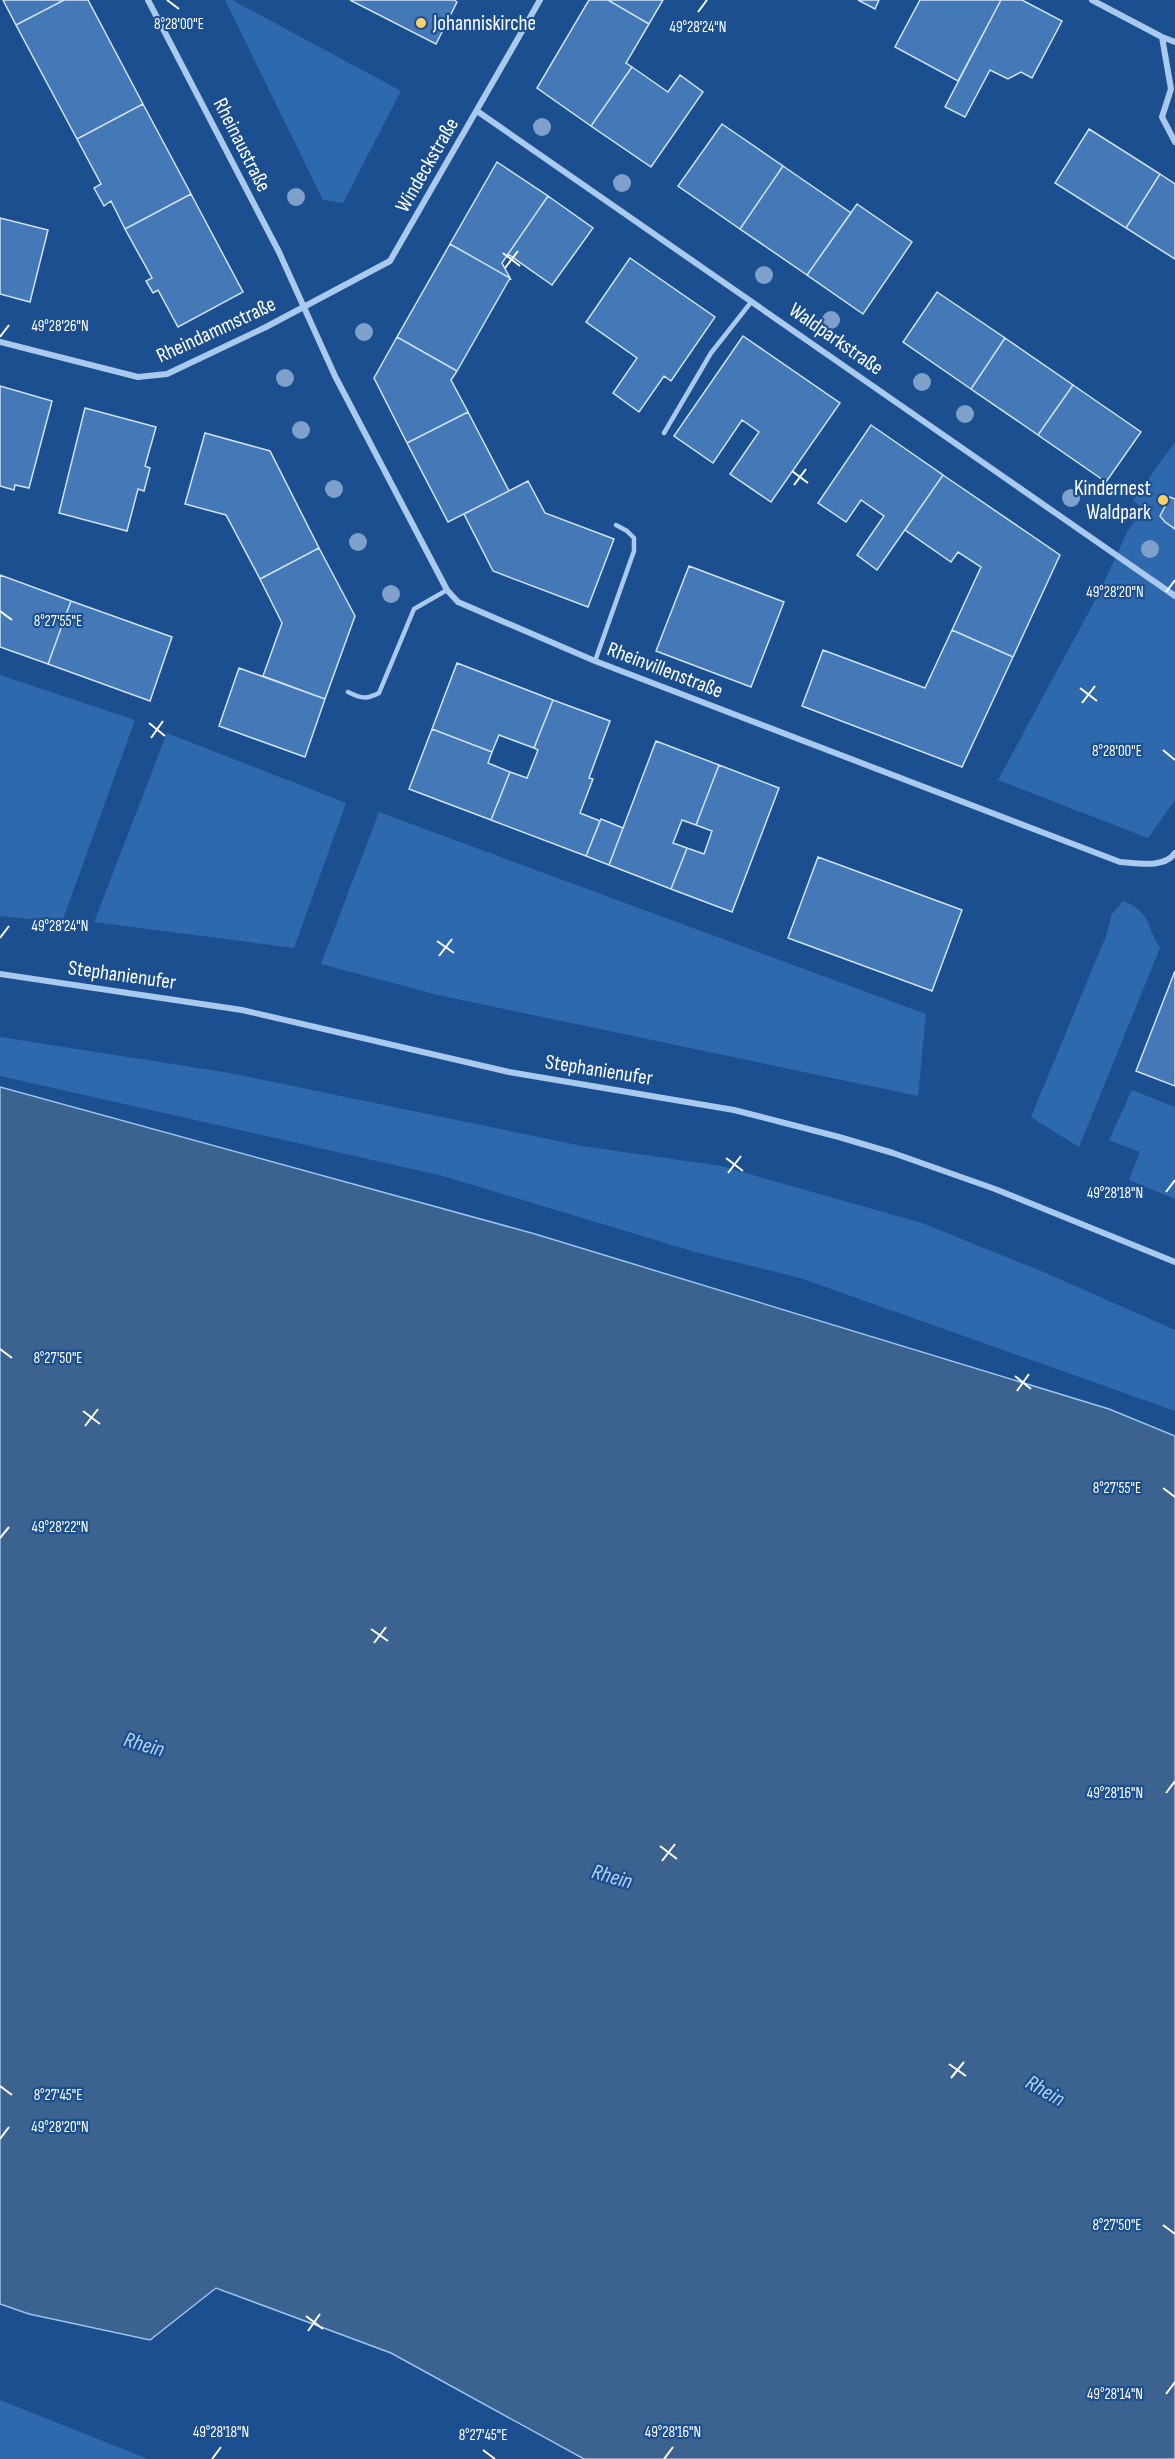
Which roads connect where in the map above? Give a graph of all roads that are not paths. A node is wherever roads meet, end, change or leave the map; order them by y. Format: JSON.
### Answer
{"nodes":[{"id":1,"x":148,"y":0,"type":"edge"},
{"id":2,"x":540,"y":0,"type":"edge"},
{"id":3,"x":1092,"y":0,"type":"edge"},
{"id":4,"x":1162,"y":37,"type":"junction"},
{"id":5,"x":1175,"y":42,"type":"edge"},
{"id":6,"x":477,"y":111,"type":"junction"},
{"id":7,"x":1175,"y":142,"type":"edge"},
{"id":8,"x":752,"y":302,"type":"junction"},
{"id":9,"x":304,"y":307,"type":"junction"},
{"id":10,"x":0,"y":342,"type":"edge"},
{"id":11,"x":664,"y":433,"type":"dead end"},
{"id":12,"x":616,"y":525,"type":"dead end"},
{"id":13,"x":447,"y":590,"type":"junction"},
{"id":14,"x":1175,"y":596,"type":"edge"},
{"id":15,"x":595,"y":661,"type":"junction"},
{"id":16,"x":348,"y":692,"type":"dead end"},
{"id":17,"x":1175,"y":853,"type":"edge"},
{"id":18,"x":0,"y":974,"type":"edge"},
{"id":19,"x":1175,"y":1262,"type":"edge"}],
"edges":[{"from":1,"to":9,"type":"street","name":"Rheinaustraße"},
{"from":2,"to":6,"type":"street","name":"Windeckstraße"},
{"from":3,"to":4,"type":"street"},
{"from":4,"to":5,"type":"street"},
{"from":4,"to":7,"type":"street"},
{"from":6,"to":8,"type":"street","name":"Waldparkstraße"},
{"from":6,"to":9,"type":"street","name":"Windeckstraße"},
{"from":8,"to":11,"type":"lane"},
{"from":8,"to":14,"type":"street","name":"Waldparkstraße"},
{"from":9,"to":10,"type":"street","name":"Rheindammstraße"},
{"from":9,"to":13,"type":"street","name":"Rheinvillenstraße"},
{"from":12,"to":15,"type":"lane"},
{"from":13,"to":15,"type":"street","name":"Rheinvillenstraße"},
{"from":13,"to":16,"type":"lane"},
{"from":15,"to":17,"type":"street","name":"Rheinvillenstraße"},
{"from":18,"to":19,"type":"street","name":"Stephanienufer"}]}
